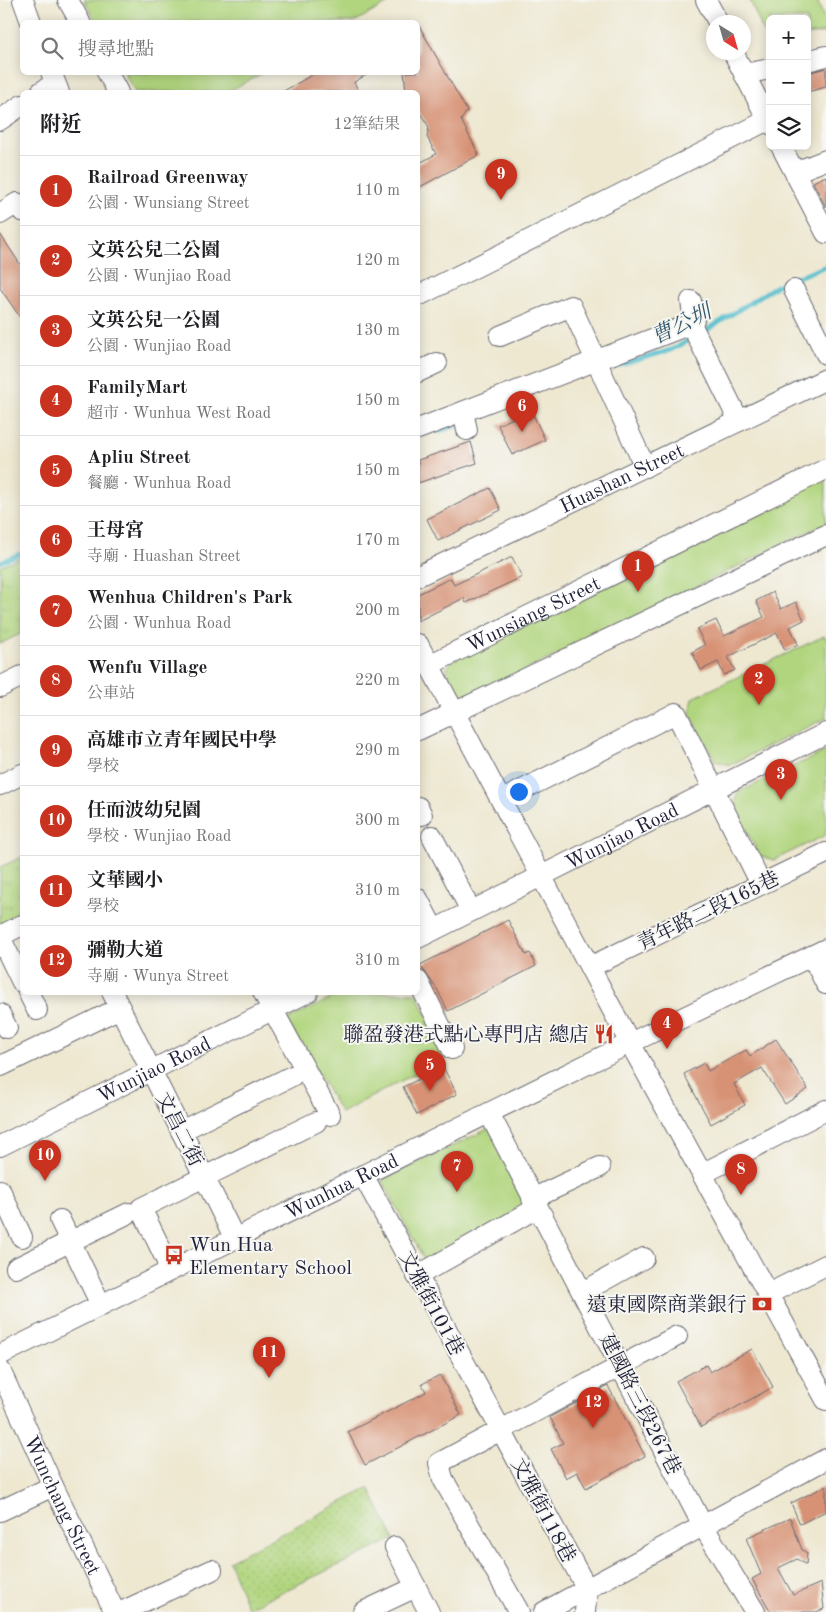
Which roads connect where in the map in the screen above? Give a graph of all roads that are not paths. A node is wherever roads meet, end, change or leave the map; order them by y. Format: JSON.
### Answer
{"nodes":[{"id":1,"x":22,"y":0,"type":"edge"},
{"id":2,"x":68,"y":0,"type":"edge"},
{"id":3,"x":706,"y":0,"type":"edge"},
{"id":4,"x":714,"y":15,"type":"edge"},
{"id":5,"x":30,"y":20,"type":"edge"},
{"id":6,"x":79,"y":20,"type":"edge"},
{"id":7,"x":826,"y":56,"type":"edge"},
{"id":8,"x":811,"y":59,"type":"edge"},
{"id":9,"x":737,"y":60,"type":"edge"},
{"id":10,"x":766,"y":70,"type":"edge"},
{"id":11,"x":744,"y":74,"type":"junction"},
{"id":12,"x":109,"y":75,"type":"edge"},
{"id":13,"x":117,"y":90,"type":"edge"},
{"id":14,"x":20,"y":106,"type":"edge"},
{"id":15,"x":766,"y":116,"type":"edge"},
{"id":16,"x":0,"y":120,"type":"edge"},
{"id":17,"x":766,"y":123,"type":"edge"},
{"id":18,"x":783,"y":150,"type":"edge"},
{"id":19,"x":826,"y":160,"type":"edge"},
{"id":20,"x":795,"y":172,"type":"junction"},
{"id":21,"x":20,"y":208,"type":"edge"},
{"id":22,"x":0,"y":214,"type":"edge"},
{"id":23,"x":826,"y":233,"type":"edge"},
{"id":24,"x":794,"y":290,"type":"dead end"},
{"id":25,"x":420,"y":295,"type":"edge"},
{"id":26,"x":691,"y":301,"type":"dead end"},
{"id":27,"x":695,"y":332,"type":"junction"},
{"id":28,"x":500,"y":336,"type":"dead end"},
{"id":29,"x":826,"y":354,"type":"edge"},
{"id":30,"x":437,"y":362,"type":"dead end"},
{"id":31,"x":599,"y":367,"type":"junction"},
{"id":32,"x":420,"y":371,"type":"edge"},
{"id":33,"x":826,"y":379,"type":"edge"},
{"id":34,"x":739,"y":421,"type":"junction"},
{"id":35,"x":420,"y":430,"type":"edge"},
{"id":36,"x":644,"y":467,"type":"junction"},
{"id":37,"x":826,"y":469,"type":"edge"},
{"id":38,"x":826,"y":535,"type":"edge"},
{"id":39,"x":420,"y":575,"type":"edge"},
{"id":40,"x":420,"y":648,"type":"edge"},
{"id":41,"x":429,"y":665,"type":"junction"},
{"id":42,"x":20,"y":677,"type":"edge"},
{"id":43,"x":0,"y":687,"type":"edge"},
{"id":44,"x":455,"y":712,"type":"junction"},
{"id":45,"x":420,"y":729,"type":"edge"},
{"id":46,"x":826,"y":733,"type":"edge"},
{"id":47,"x":20,"y":775,"type":"edge"},
{"id":48,"x":0,"y":785,"type":"edge"},
{"id":49,"x":714,"y":789,"type":"junction"},
{"id":50,"x":502,"y":800,"type":"junction"},
{"id":51,"x":432,"y":836,"type":"dead end"},
{"id":52,"x":826,"y":853,"type":"edge"},
{"id":53,"x":541,"y":875,"type":"junction"},
{"id":54,"x":761,"y":884,"type":"junction"},
{"id":55,"x":420,"y":908,"type":"edge"},
{"id":56,"x":471,"y":911,"type":"junction"},
{"id":57,"x":20,"y":926,"type":"edge"},
{"id":58,"x":426,"y":934,"type":"edge"},
{"id":59,"x":0,"y":937,"type":"edge"},
{"id":60,"x":819,"y":952,"type":"edge"},
{"id":61,"x":590,"y":967,"type":"junction"},
{"id":62,"x":20,"y":978,"type":"edge"},
{"id":63,"x":826,"y":984,"type":"edge"},
{"id":64,"x":420,"y":986,"type":"edge"},
{"id":65,"x":265,"y":995,"type":"edge"},
{"id":66,"x":302,"y":995,"type":"edge"},
{"id":67,"x":116,"y":1000,"type":"edge"},
{"id":68,"x":273,"y":1010,"type":"junction"},
{"id":69,"x":630,"y":1043,"type":"junction"},
{"id":70,"x":452,"y":1049,"type":"dead end"},
{"id":71,"x":1,"y":1066,"type":"edge"},
{"id":72,"x":151,"y":1070,"type":"junction"},
{"id":73,"x":292,"y":1076,"type":"dead end"},
{"id":74,"x":826,"y":1110,"type":"edge"},
{"id":75,"x":488,"y":1113,"type":"junction"},
{"id":76,"x":181,"y":1131,"type":"junction"},
{"id":77,"x":2,"y":1140,"type":"edge"},
{"id":78,"x":600,"y":1167,"type":"dead end"},
{"id":79,"x":702,"y":1174,"type":"junction"},
{"id":80,"x":363,"y":1175,"type":"junction"},
{"id":81,"x":204,"y":1176,"type":"junction"},
{"id":82,"x":0,"y":1190,"type":"edge"},
{"id":83,"x":535,"y":1203,"type":"junction"},
{"id":84,"x":129,"y":1213,"type":"dead end"},
{"id":85,"x":60,"y":1220,"type":"dead end"},
{"id":86,"x":22,"y":1237,"type":"dead end"},
{"id":87,"x":235,"y":1239,"type":"junction"},
{"id":88,"x":70,"y":1241,"type":"junction"},
{"id":89,"x":644,"y":1258,"type":"dead end"},
{"id":90,"x":826,"y":1265,"type":"edge"},
{"id":91,"x":16,"y":1268,"type":"dead end"},
{"id":92,"x":171,"y":1270,"type":"junction"},
{"id":93,"x":417,"y":1276,"type":"junction"},
{"id":94,"x":583,"y":1292,"type":"junction"},
{"id":95,"x":768,"y":1294,"type":"junction"},
{"id":96,"x":102,"y":1305,"type":"junction"},
{"id":97,"x":677,"y":1336,"type":"dead end"},
{"id":98,"x":0,"y":1355,"type":"edge"},
{"id":99,"x":622,"y":1366,"type":"junction"},
{"id":100,"x":0,"y":1370,"type":"edge"},
{"id":101,"x":826,"y":1400,"type":"edge"},
{"id":102,"x":501,"y":1430,"type":"junction"},
{"id":103,"x":826,"y":1459,"type":"edge"},
{"id":104,"x":53,"y":1486,"type":"junction"},
{"id":105,"x":0,"y":1511,"type":"edge"},
{"id":106,"x":702,"y":1524,"type":"junction"},
{"id":107,"x":395,"y":1547,"type":"dead end"},
{"id":108,"x":212,"y":1570,"type":"dead end"},
{"id":109,"x":416,"y":1587,"type":"junction"},
{"id":110,"x":587,"y":1589,"type":"junction"},
{"id":111,"x":115,"y":1612,"type":"edge"},
{"id":112,"x":121,"y":1612,"type":"edge"},
{"id":113,"x":363,"y":1612,"type":"edge"},
{"id":114,"x":430,"y":1612,"type":"edge"},
{"id":115,"x":519,"y":1612,"type":"edge"},
{"id":116,"x":544,"y":1612,"type":"edge"},
{"id":117,"x":585,"y":1612,"type":"edge"},
{"id":118,"x":755,"y":1612,"type":"edge"}],
"edges":[{"from":1,"to":5,"type":"street"},
{"from":2,"to":6,"type":"street"},
{"from":3,"to":4,"type":"street"},
{"from":7,"to":8,"type":"street"},
{"from":9,"to":11,"type":"street"},
{"from":10,"to":11,"type":"street"},
{"from":11,"to":15,"type":"street"},
{"from":12,"to":13,"type":"street"},
{"from":14,"to":16,"type":"street"},
{"from":17,"to":25,"type":"street"},
{"from":18,"to":20,"type":"street"},
{"from":19,"to":20,"type":"street"},
{"from":20,"to":23,"type":"street"},
{"from":21,"to":22,"type":"street"},
{"from":24,"to":29,"type":"street"},
{"from":26,"to":27,"type":"street"},
{"from":27,"to":31,"type":"street"},
{"from":27,"to":34,"type":"street"},
{"from":28,"to":31,"type":"street"},
{"from":30,"to":32,"type":"street"},
{"from":31,"to":35,"type":"street"},
{"from":31,"to":36,"type":"street"},
{"from":33,"to":34,"type":"street","name":"Huashan Street"},
{"from":34,"to":36,"type":"street","name":"Huashan Street"},
{"from":36,"to":39,"type":"street","name":"Huashan Street"},
{"from":37,"to":41,"type":"street","name":"Wunsiang Street"},
{"from":38,"to":44,"type":"street"},
{"from":40,"to":41,"type":"street"},
{"from":41,"to":44,"type":"street"},
{"from":42,"to":43,"type":"street"},
{"from":44,"to":45,"type":"street"},
{"from":44,"to":50,"type":"street"},
{"from":46,"to":49,"type":"street","name":"Wunjiao Road"},
{"from":47,"to":48,"type":"street"},
{"from":49,"to":50,"type":"street"},
{"from":49,"to":53,"type":"street","name":"Wunjiao Road"},
{"from":49,"to":54,"type":"street"},
{"from":50,"to":53,"type":"street"},
{"from":51,"to":56,"type":"street"},
{"from":52,"to":54,"type":"street","name":"青年路二段165巷"},
{"from":53,"to":56,"type":"street","name":"Wunjiao Road"},
{"from":53,"to":61,"type":"street"},
{"from":54,"to":61,"type":"street","name":"青年路二段165巷"},
{"from":55,"to":58,"type":"street"},
{"from":56,"to":58,"type":"street","name":"Wunjiao Road"},
{"from":57,"to":59,"type":"street"},
{"from":59,"to":62,"type":"street"},
{"from":60,"to":63,"type":"street"},
{"from":60,"to":69,"type":"street","name":"Wunhua Road"},
{"from":61,"to":69,"type":"street"},
{"from":64,"to":70,"type":"street"},
{"from":65,"to":68,"type":"street"},
{"from":66,"to":68,"type":"street","name":"Wunjiao Road"},
{"from":67,"to":71,"type":"street"},
{"from":67,"to":72,"type":"street","name":"文昌二街"},
{"from":68,"to":72,"type":"street","name":"Wunjiao Road"},
{"from":68,"to":81,"type":"street"},
{"from":69,"to":75,"type":"street","name":"Wunhua Road"},
{"from":69,"to":79,"type":"street"},
{"from":72,"to":76,"type":"street","name":"文昌二街"},
{"from":72,"to":77,"type":"street","name":"Wunjiao Road"},
{"from":73,"to":76,"type":"street"},
{"from":74,"to":79,"type":"street"},
{"from":75,"to":80,"type":"street","name":"Wunhua Road"},
{"from":75,"to":83,"type":"street","name":"建國路三段267巷"},
{"from":76,"to":81,"type":"street","name":"文昌二街"},
{"from":78,"to":83,"type":"street"},
{"from":79,"to":95,"type":"street"},
{"from":80,"to":87,"type":"street","name":"Wunhua Road"},
{"from":80,"to":93,"type":"street","name":"文雅街101巷"},
{"from":81,"to":87,"type":"street","name":"文昌二街"},
{"from":81,"to":92,"type":"street"},
{"from":82,"to":86,"type":"street"},
{"from":83,"to":93,"type":"street"},
{"from":83,"to":94,"type":"street","name":"建國路三段267巷"},
{"from":84,"to":88,"type":"street"},
{"from":85,"to":88,"type":"street"},
{"from":87,"to":92,"type":"street","name":"Wunhua Road"},
{"from":88,"to":91,"type":"street"},
{"from":88,"to":96,"type":"street"},
{"from":89,"to":94,"type":"street"},
{"from":90,"to":95,"type":"street"},
{"from":92,"to":96,"type":"street","name":"Wunhua Road"},
{"from":93,"to":102,"type":"street","name":"文雅街101巷"},
{"from":94,"to":99,"type":"street","name":"建國路三段267巷"},
{"from":95,"to":101,"type":"street"},
{"from":96,"to":98,"type":"street","name":"Wunhua Road"},
{"from":97,"to":99,"type":"street"},
{"from":99,"to":102,"type":"street"},
{"from":99,"to":106,"type":"street","name":"建國路三段267巷"},
{"from":100,"to":104,"type":"street","name":"Wunchang Street"},
{"from":102,"to":110,"type":"street","name":"文雅街118巷"},
{"from":102,"to":115,"type":"street"},
{"from":103,"to":106,"type":"street"},
{"from":104,"to":105,"type":"street"},
{"from":104,"to":111,"type":"street","name":"Wunchang Street"},
{"from":106,"to":110,"type":"street"},
{"from":106,"to":118,"type":"street","name":"建國路三段267巷"},
{"from":107,"to":109,"type":"street"},
{"from":108,"to":112,"type":"street"},
{"from":109,"to":113,"type":"street"},
{"from":109,"to":114,"type":"street"},
{"from":110,"to":116,"type":"street"},
{"from":110,"to":117,"type":"street"}]}
